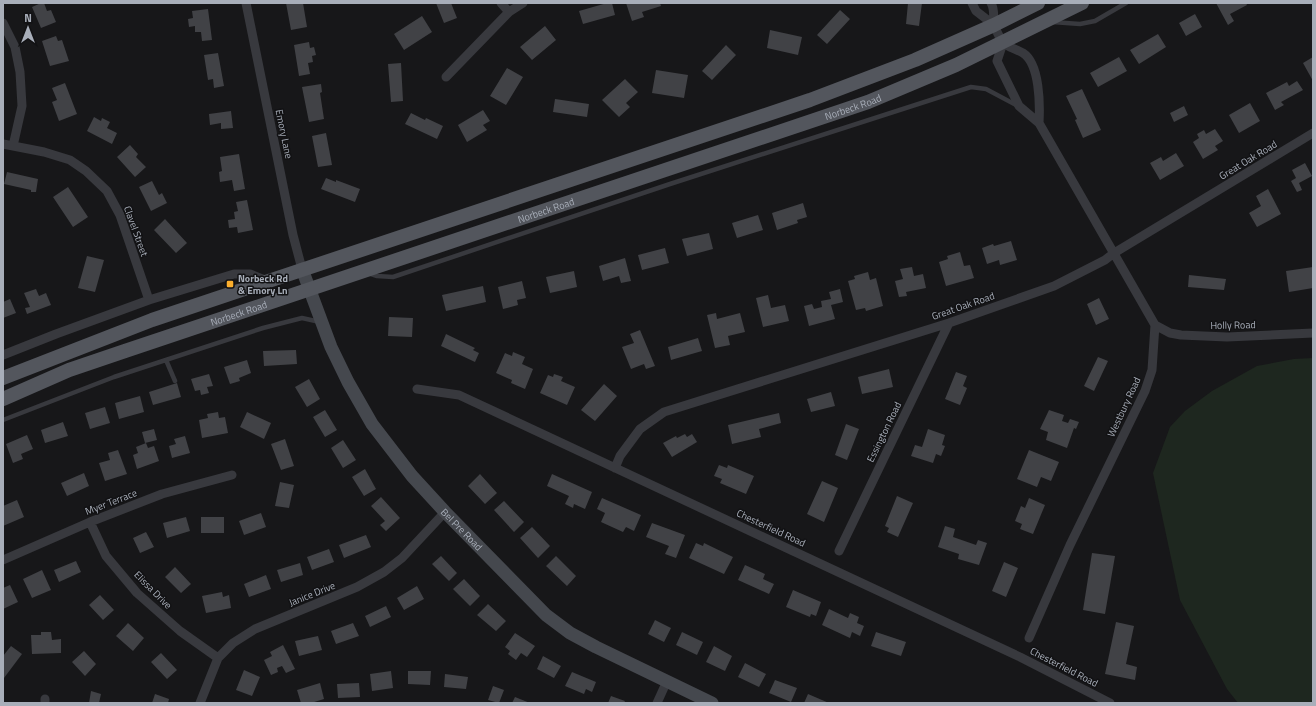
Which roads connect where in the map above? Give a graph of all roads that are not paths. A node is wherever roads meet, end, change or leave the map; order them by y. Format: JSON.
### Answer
{"nodes":[{"id":1,"x":246,"y":3,"type":"edge"},
{"id":2,"x":501,"y":3,"type":"edge"},
{"id":3,"x":523,"y":3,"type":"edge"},
{"id":4,"x":972,"y":3,"type":"edge"},
{"id":5,"x":991,"y":3,"type":"edge"},
{"id":6,"x":1038,"y":3,"type":"edge"},
{"id":7,"x":1082,"y":3,"type":"edge"},
{"id":8,"x":1126,"y":3,"type":"edge"},
{"id":9,"x":509,"y":12,"type":"junction"},
{"id":10,"x":1044,"y":22,"type":"junction"},
{"id":11,"x":3,"y":23,"type":"edge"},
{"id":12,"x":994,"y":25,"type":"junction"},
{"id":13,"x":1002,"y":43,"type":"junction"},
{"id":14,"x":446,"y":77,"type":"dead end"},
{"id":15,"x":1019,"y":106,"type":"junction"},
{"id":16,"x":1039,"y":123,"type":"junction"},
{"id":17,"x":1313,"y":133,"type":"edge"},
{"id":18,"x":3,"y":144,"type":"edge"},
{"id":19,"x":13,"y":146,"type":"junction"},
{"id":20,"x":1114,"y":253,"type":"junction"},
{"id":21,"x":302,"y":269,"type":"junction"},
{"id":22,"x":363,"y":271,"type":"junction"},
{"id":23,"x":267,"y":281,"type":"junction"},
{"id":24,"x":309,"y":289,"type":"junction"},
{"id":25,"x":149,"y":300,"type":"junction"},
{"id":26,"x":322,"y":322,"type":"junction"},
{"id":27,"x":950,"y":323,"type":"junction"},
{"id":28,"x":1155,"y":325,"type":"junction"},
{"id":29,"x":1313,"y":334,"type":"edge"},
{"id":30,"x":3,"y":355,"type":"edge"},
{"id":31,"x":166,"y":360,"type":"junction"},
{"id":32,"x":3,"y":378,"type":"edge"},
{"id":33,"x":175,"y":381,"type":"dead end"},
{"id":34,"x":417,"y":389,"type":"dead end"},
{"id":35,"x":3,"y":399,"type":"edge"},
{"id":36,"x":3,"y":420,"type":"edge"},
{"id":37,"x":615,"y":468,"type":"junction"},
{"id":38,"x":232,"y":475,"type":"dead end"},
{"id":39,"x":445,"y":512,"type":"junction"},
{"id":40,"x":90,"y":522,"type":"junction"},
{"id":41,"x":839,"y":551,"type":"dead end"},
{"id":42,"x":3,"y":560,"type":"edge"},
{"id":43,"x":1029,"y":638,"type":"dead end"},
{"id":44,"x":218,"y":658,"type":"junction"},
{"id":45,"x":667,"y":681,"type":"junction"},
{"id":46,"x":200,"y":703,"type":"edge"},
{"id":47,"x":657,"y":703,"type":"edge"},
{"id":48,"x":712,"y":703,"type":"edge"},
{"id":49,"x":1110,"y":703,"type":"edge"}],
"edges":[{"from":1,"to":21,"type":"street","name":"Emory Lane"},
{"from":2,"to":9,"type":"street"},
{"from":3,"to":9,"type":"street"},
{"from":4,"to":12,"type":"street"},
{"from":5,"to":12,"type":"street"},
{"from":6,"to":12,"type":"main road","name":"Norbeck Road"},
{"from":7,"to":10,"type":"main road","name":"Norbeck Road"},
{"from":8,"to":10,"type":"lane"},
{"from":9,"to":14,"type":"street"},
{"from":10,"to":13,"type":"main road","name":"Norbeck Road"},
{"from":11,"to":19,"type":"street"},
{"from":12,"to":13,"type":"street"},
{"from":12,"to":21,"type":"main road","name":"Norbeck Road"},
{"from":13,"to":15,"type":"street"},
{"from":13,"to":16,"type":"street"},
{"from":13,"to":22,"type":"main road","name":"Norbeck Road"},
{"from":15,"to":16,"type":"street"},
{"from":15,"to":22,"type":"lane"},
{"from":16,"to":20,"type":"street"},
{"from":17,"to":20,"type":"street","name":"Great Oak Road"},
{"from":18,"to":19,"type":"street","name":"Clavel Street"},
{"from":19,"to":25,"type":"street","name":"Clavel Street"},
{"from":20,"to":27,"type":"street","name":"Great Oak Road"},
{"from":20,"to":28,"type":"street"},
{"from":21,"to":23,"type":"main road","name":"Norbeck Road"},
{"from":21,"to":24,"type":"main road","name":"Bel Pre Road"},
{"from":22,"to":24,"type":"main road","name":"Norbeck Road"},
{"from":23,"to":25,"type":"street"},
{"from":23,"to":32,"type":"main road","name":"Norbeck Road"},
{"from":24,"to":26,"type":"main road","name":"Bel Pre Road"},
{"from":24,"to":35,"type":"main road","name":"Norbeck Road"},
{"from":25,"to":30,"type":"street"},
{"from":26,"to":31,"type":"lane"},
{"from":26,"to":39,"type":"main road","name":"Bel Pre Road"},
{"from":27,"to":37,"type":"street","name":"Great Oak Road"},
{"from":27,"to":41,"type":"street","name":"Essington Road"},
{"from":28,"to":29,"type":"street","name":"Holly Road"},
{"from":28,"to":43,"type":"street","name":"Westbury Road"},
{"from":31,"to":33,"type":"lane"},
{"from":31,"to":36,"type":"lane"},
{"from":34,"to":37,"type":"street","name":"Chesterfield Road"},
{"from":37,"to":49,"type":"street","name":"Chesterfield Road"},
{"from":38,"to":40,"type":"street","name":"Myer Terrace"},
{"from":39,"to":44,"type":"street","name":"Janice Drive"},
{"from":39,"to":45,"type":"main road","name":"Bel Pre Road"},
{"from":40,"to":42,"type":"street","name":"Myer Terrace"},
{"from":40,"to":44,"type":"street","name":"Elissa Drive"},
{"from":44,"to":46,"type":"street","name":"Janice Drive"},
{"from":45,"to":47,"type":"street"},
{"from":45,"to":48,"type":"main road","name":"Bel Pre Road"}]}
